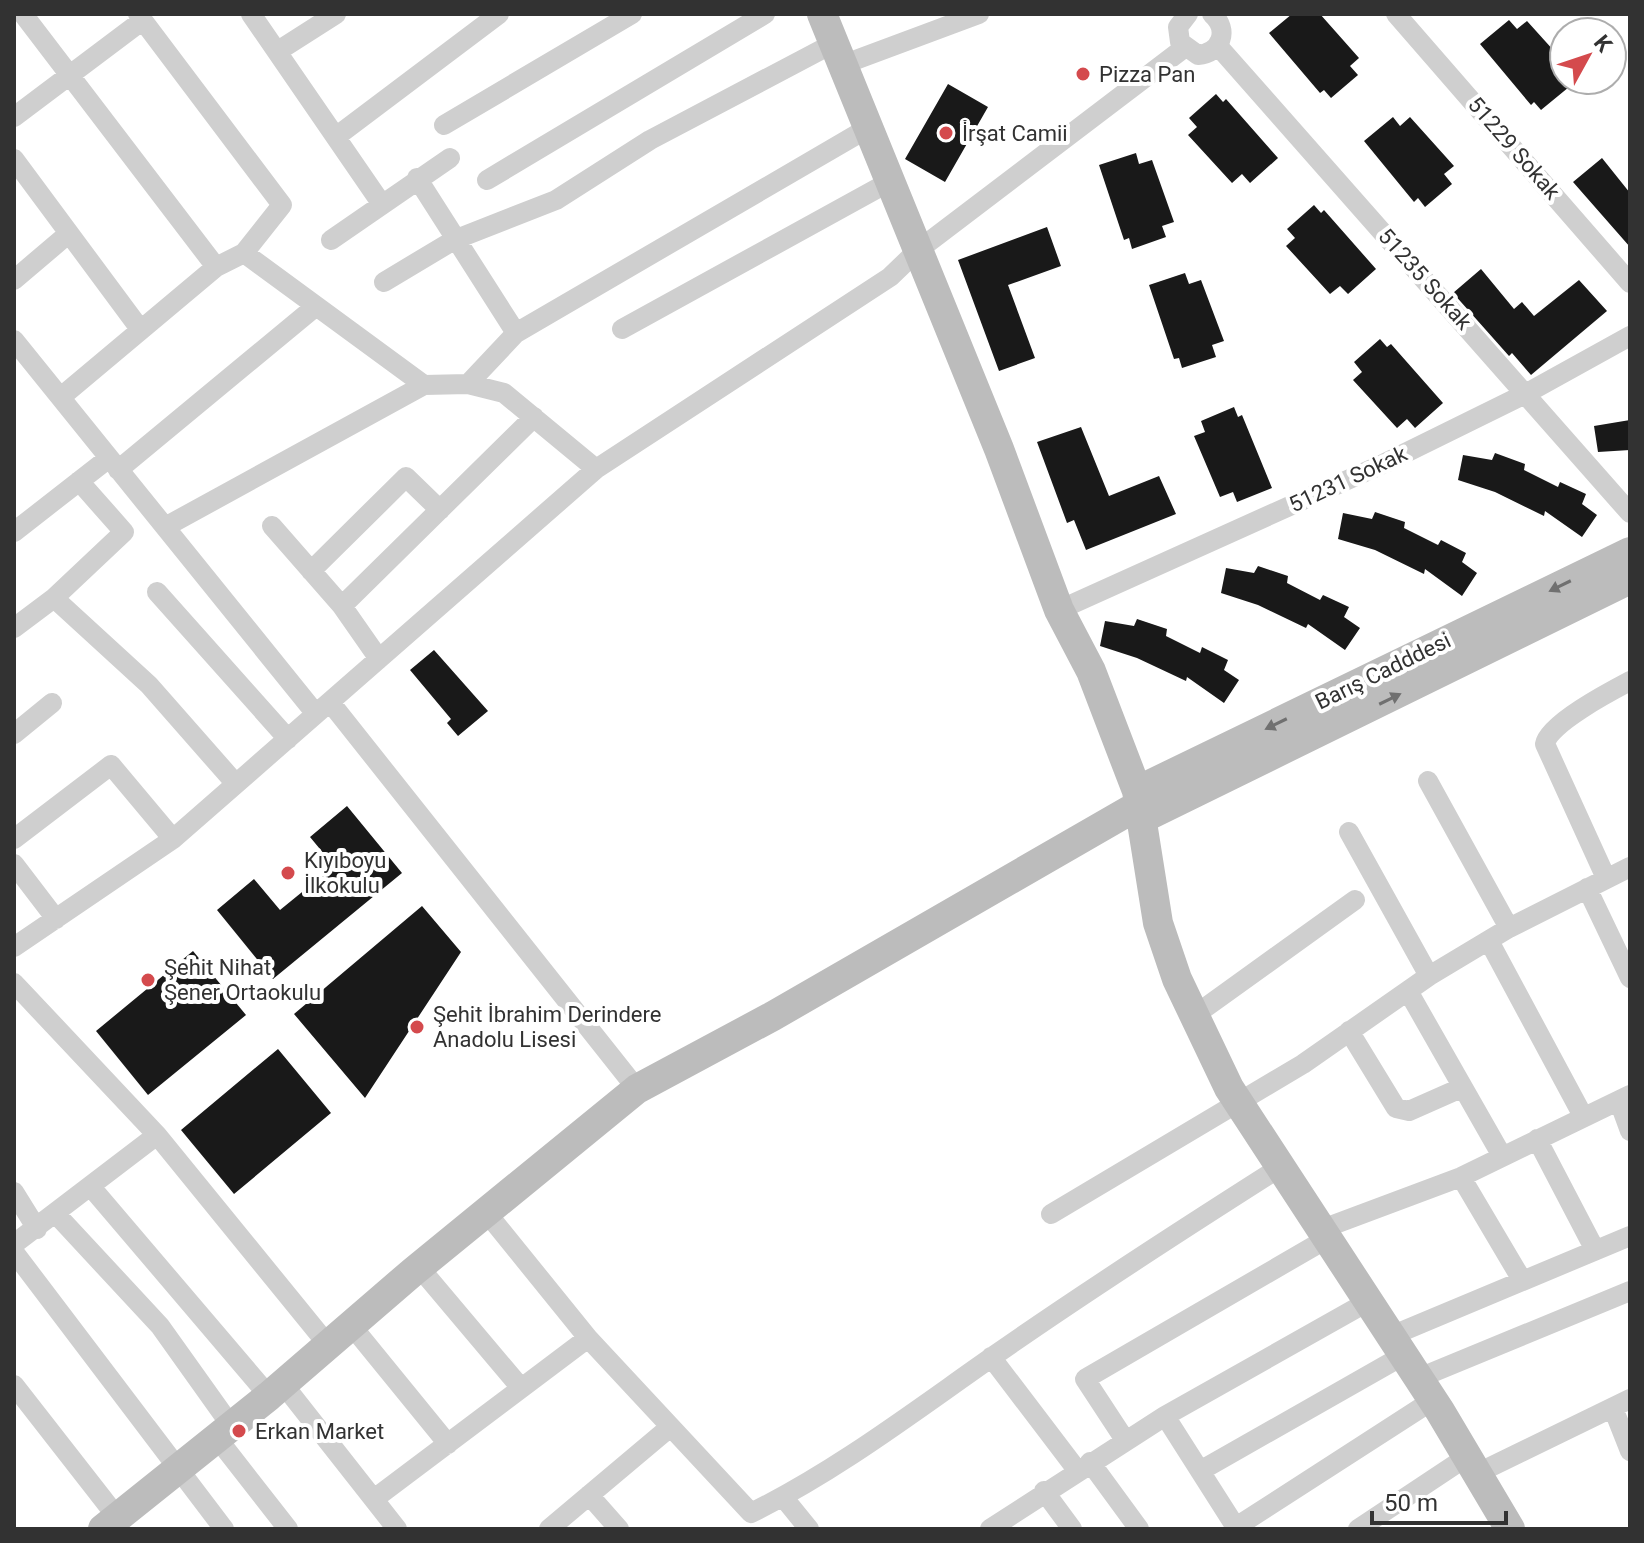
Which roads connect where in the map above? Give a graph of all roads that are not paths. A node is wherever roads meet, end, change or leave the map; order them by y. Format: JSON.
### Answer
{"nodes":[{"id":1,"x":23,"y":14,"type":"edge"},
{"id":2,"x":251,"y":14,"type":"edge"},
{"id":3,"x":336,"y":14,"type":"edge"},
{"id":4,"x":499,"y":14,"type":"edge"},
{"id":5,"x":632,"y":14,"type":"edge"},
{"id":6,"x":765,"y":14,"type":"edge"},
{"id":7,"x":822,"y":14,"type":"edge"},
{"id":8,"x":979,"y":14,"type":"edge"},
{"id":9,"x":1188,"y":14,"type":"edge"},
{"id":10,"x":1212,"y":14,"type":"edge"},
{"id":11,"x":1396,"y":14,"type":"edge"},
{"id":12,"x":141,"y":17,"type":"edge"},
{"id":13,"x":1218,"y":46,"type":"junction"},
{"id":14,"x":1184,"y":48,"type":"junction"},
{"id":15,"x":278,"y":51,"type":"junction"},
{"id":16,"x":838,"y":54,"type":"junction"},
{"id":17,"x":68,"y":77,"type":"junction"},
{"id":18,"x":14,"y":117,"type":"edge"},
{"id":19,"x":444,"y":125,"type":"dead end"},
{"id":20,"x":868,"y":128,"type":"junction"},
{"id":21,"x":337,"y":136,"type":"junction"},
{"id":22,"x":450,"y":158,"type":"dead end"},
{"id":23,"x":14,"y":159,"type":"edge"},
{"id":24,"x":417,"y":178,"type":"junction"},
{"id":25,"x":487,"y":180,"type":"dead end"},
{"id":26,"x":889,"y":182,"type":"junction"},
{"id":27,"x":381,"y":203,"type":"junction"},
{"id":28,"x":68,"y":234,"type":"junction"},
{"id":29,"x":331,"y":240,"type":"dead end"},
{"id":30,"x":454,"y":240,"type":"junction"},
{"id":31,"x":917,"y":251,"type":"junction"},
{"id":32,"x":244,"y":253,"type":"junction"},
{"id":33,"x":216,"y":267,"type":"junction"},
{"id":34,"x":14,"y":280,"type":"edge"},
{"id":35,"x":384,"y":282,"type":"dead end"},
{"id":36,"x":1630,"y":283,"type":"edge"},
{"id":37,"x":315,"y":307,"type":"junction"},
{"id":38,"x":140,"y":329,"type":"junction"},
{"id":39,"x":622,"y":329,"type":"dead end"},
{"id":40,"x":516,"y":333,"type":"junction"},
{"id":41,"x":1630,"y":336,"type":"edge"},
{"id":42,"x":17,"y":349,"type":"edge"},
{"id":43,"x":468,"y":384,"type":"junction"},
{"id":44,"x":424,"y":385,"type":"junction"},
{"id":45,"x":1527,"y":393,"type":"junction"},
{"id":46,"x":61,"y":397,"type":"junction"},
{"id":47,"x":534,"y":417,"type":"junction"},
{"id":48,"x":114,"y":464,"type":"junction"},
{"id":49,"x":596,"y":469,"type":"junction"},
{"id":50,"x":79,"y":481,"type":"junction"},
{"id":51,"x":440,"y":510,"type":"junction"},
{"id":52,"x":1630,"y":513,"type":"edge"},
{"id":53,"x":272,"y":526,"type":"dead end"},
{"id":54,"x":165,"y":527,"type":"junction"},
{"id":55,"x":14,"y":532,"type":"edge"},
{"id":56,"x":1630,"y":552,"type":"edge"},
{"id":57,"x":311,"y":571,"type":"junction"},
{"id":58,"x":1630,"y":579,"type":"edge"},
{"id":59,"x":157,"y":592,"type":"dead end"},
{"id":60,"x":54,"y":598,"type":"junction"},
{"id":61,"x":342,"y":606,"type":"junction"},
{"id":62,"x":1059,"y":610,"type":"junction"},
{"id":63,"x":14,"y":628,"type":"edge"},
{"id":64,"x":379,"y":659,"type":"junction"},
{"id":65,"x":1630,"y":681,"type":"edge"},
{"id":66,"x":52,"y":703,"type":"dead end"},
{"id":67,"x":323,"y":708,"type":"junction"},
{"id":68,"x":14,"y":734,"type":"edge"},
{"id":69,"x":288,"y":739,"type":"junction"},
{"id":70,"x":1428,"y":781,"type":"dead end"},
{"id":71,"x":236,"y":784,"type":"junction"},
{"id":72,"x":1140,"y":805,"type":"junction"},
{"id":73,"x":1349,"y":832,"type":"dead end"},
{"id":74,"x":14,"y":839,"type":"edge"},
{"id":75,"x":173,"y":839,"type":"junction"},
{"id":76,"x":14,"y":864,"type":"edge"},
{"id":77,"x":1630,"y":867,"type":"edge"},
{"id":78,"x":1606,"y":878,"type":"junction"},
{"id":79,"x":1587,"y":888,"type":"junction"},
{"id":80,"x":1355,"y":900,"type":"dead end"},
{"id":81,"x":56,"y":919,"type":"junction"},
{"id":82,"x":1509,"y":928,"type":"junction"},
{"id":83,"x":1489,"y":941,"type":"junction"},
{"id":84,"x":14,"y":947,"type":"edge"},
{"id":85,"x":1429,"y":976,"type":"junction"},
{"id":86,"x":1630,"y":978,"type":"edge"},
{"id":87,"x":14,"y":983,"type":"edge"},
{"id":88,"x":1408,"y":991,"type":"junction"},
{"id":89,"x":1195,"y":1015,"type":"junction"},
{"id":90,"x":1349,"y":1031,"type":"junction"},
{"id":91,"x":1461,"y":1088,"type":"junction"},
{"id":92,"x":637,"y":1089,"type":"junction"},
{"id":93,"x":1624,"y":1098,"type":"edge"},
{"id":94,"x":1237,"y":1100,"type":"junction"},
{"id":95,"x":1583,"y":1116,"type":"junction"},
{"id":96,"x":1630,"y":1131,"type":"edge"},
{"id":97,"x":157,"y":1135,"type":"junction"},
{"id":98,"x":1537,"y":1139,"type":"junction"},
{"id":99,"x":1502,"y":1156,"type":"junction"},
{"id":100,"x":1279,"y":1168,"type":"junction"},
{"id":101,"x":1461,"y":1177,"type":"junction"},
{"id":102,"x":91,"y":1187,"type":"junction"},
{"id":103,"x":14,"y":1192,"type":"edge"},
{"id":104,"x":486,"y":1212,"type":"junction"},
{"id":105,"x":56,"y":1214,"type":"junction"},
{"id":106,"x":1051,"y":1214,"type":"dead end"},
{"id":107,"x":37,"y":1229,"type":"junction"},
{"id":108,"x":1325,"y":1234,"type":"junction"},
{"id":109,"x":1630,"y":1236,"type":"edge"},
{"id":110,"x":1595,"y":1250,"type":"junction"},
{"id":111,"x":16,"y":1256,"type":"edge"},
{"id":112,"x":419,"y":1267,"type":"junction"},
{"id":113,"x":1522,"y":1280,"type":"junction"},
{"id":114,"x":1630,"y":1291,"type":"edge"},
{"id":115,"x":1369,"y":1301,"type":"junction"},
{"id":116,"x":340,"y":1335,"type":"junction"},
{"id":117,"x":588,"y":1338,"type":"junction"},
{"id":118,"x":991,"y":1357,"type":"junction"},
{"id":119,"x":1412,"y":1367,"type":"junction"},
{"id":120,"x":14,"y":1385,"type":"edge"},
{"id":121,"x":521,"y":1388,"type":"junction"},
{"id":122,"x":276,"y":1390,"type":"junction"},
{"id":123,"x":1622,"y":1404,"type":"edge"},
{"id":124,"x":1165,"y":1416,"type":"junction"},
{"id":125,"x":669,"y":1428,"type":"junction"},
{"id":126,"x":224,"y":1432,"type":"junction"},
{"id":127,"x":1125,"y":1440,"type":"junction"},
{"id":128,"x":448,"y":1444,"type":"junction"},
{"id":129,"x":1630,"y":1451,"type":"edge"},
{"id":130,"x":1473,"y":1464,"type":"junction"},
{"id":131,"x":1083,"y":1466,"type":"junction"},
{"id":132,"x":176,"y":1469,"type":"junction"},
{"id":133,"x":1200,"y":1471,"type":"junction"},
{"id":134,"x":1044,"y":1491,"type":"junction"},
{"id":135,"x":589,"y":1495,"type":"junction"},
{"id":136,"x":783,"y":1497,"type":"junction"},
{"id":137,"x":374,"y":1499,"type":"junction"},
{"id":138,"x":110,"y":1523,"type":"edge"},
{"id":139,"x":1235,"y":1528,"type":"edge"},
{"id":140,"x":1507,"y":1528,"type":"edge"},
{"id":141,"x":224,"y":1529,"type":"edge"},
{"id":142,"x":288,"y":1529,"type":"edge"},
{"id":143,"x":397,"y":1529,"type":"edge"},
{"id":144,"x":549,"y":1529,"type":"edge"},
{"id":145,"x":619,"y":1529,"type":"edge"},
{"id":146,"x":809,"y":1529,"type":"edge"},
{"id":147,"x":990,"y":1529,"type":"edge"},
{"id":148,"x":1072,"y":1529,"type":"edge"},
{"id":149,"x":1139,"y":1529,"type":"edge"},
{"id":150,"x":1358,"y":1529,"type":"edge"}],
"edges":[{"from":1,"to":17,"type":"street"},
{"from":2,"to":15,"type":"street"},
{"from":3,"to":15,"type":"street"},
{"from":4,"to":21,"type":"street"},
{"from":5,"to":19,"type":"street"},
{"from":6,"to":25,"type":"street"},
{"from":7,"to":16,"type":"main road"},
{"from":8,"to":16,"type":"street"},
{"from":9,"to":14,"type":"street"},
{"from":10,"to":13,"type":"street"},
{"from":11,"to":36,"type":"street","name":"51229 Sokak"},
{"from":12,"to":17,"type":"street"},
{"from":12,"to":32,"type":"street"},
{"from":13,"to":14,"type":"street"},
{"from":13,"to":45,"type":"street","name":"51235 Sokak"},
{"from":14,"to":31,"type":"street"},
{"from":15,"to":21,"type":"street"},
{"from":16,"to":20,"type":"main road"},
{"from":16,"to":30,"type":"street"},
{"from":17,"to":18,"type":"street"},
{"from":17,"to":33,"type":"street"},
{"from":20,"to":26,"type":"main road"},
{"from":20,"to":40,"type":"street"},
{"from":21,"to":27,"type":"street"},
{"from":22,"to":24,"type":"street"},
{"from":23,"to":28,"type":"street"},
{"from":24,"to":27,"type":"street"},
{"from":24,"to":30,"type":"street"},
{"from":26,"to":31,"type":"main road"},
{"from":26,"to":39,"type":"street"},
{"from":27,"to":29,"type":"street"},
{"from":28,"to":34,"type":"street"},
{"from":28,"to":38,"type":"street"},
{"from":30,"to":35,"type":"street"},
{"from":30,"to":40,"type":"street"},
{"from":31,"to":49,"type":"street"},
{"from":31,"to":62,"type":"main road"},
{"from":32,"to":33,"type":"street"},
{"from":32,"to":37,"type":"street"},
{"from":33,"to":38,"type":"street"},
{"from":37,"to":44,"type":"street"},
{"from":37,"to":48,"type":"street"},
{"from":38,"to":46,"type":"street"},
{"from":40,"to":43,"type":"street"},
{"from":41,"to":45,"type":"street","name":"51231 Sokak"},
{"from":42,"to":46,"type":"street"},
{"from":43,"to":44,"type":"street"},
{"from":43,"to":47,"type":"street"},
{"from":44,"to":54,"type":"street"},
{"from":45,"to":52,"type":"street","name":"51235 Sokak"},
{"from":45,"to":62,"type":"street","name":"51231 Sokak"},
{"from":46,"to":48,"type":"street"},
{"from":47,"to":49,"type":"street"},
{"from":47,"to":51,"type":"street"},
{"from":48,"to":50,"type":"street"},
{"from":48,"to":54,"type":"street"},
{"from":49,"to":64,"type":"street"},
{"from":50,"to":55,"type":"street"},
{"from":50,"to":60,"type":"street"},
{"from":51,"to":57,"type":"street"},
{"from":51,"to":61,"type":"street"},
{"from":53,"to":57,"type":"street"},
{"from":54,"to":67,"type":"street"},
{"from":56,"to":72,"type":"main road","name":"Barış Cadddesi","one_way":true},
{"from":57,"to":61,"type":"street"},
{"from":72,"to":58,"type":"main road","name":"Barış Cadddesi","one_way":true},
{"from":59,"to":69,"type":"street"},
{"from":60,"to":63,"type":"street"},
{"from":60,"to":71,"type":"street"},
{"from":61,"to":64,"type":"street"},
{"from":62,"to":72,"type":"main road"},
{"from":64,"to":67,"type":"street"},
{"from":65,"to":78,"type":"street"},
{"from":66,"to":68,"type":"street"},
{"from":67,"to":69,"type":"street"},
{"from":67,"to":92,"type":"street"},
{"from":69,"to":71,"type":"street"},
{"from":70,"to":82,"type":"street"},
{"from":71,"to":75,"type":"street"},
{"from":72,"to":89,"type":"main road"},
{"from":72,"to":92,"type":"main road"},
{"from":73,"to":85,"type":"street"},
{"from":74,"to":75,"type":"street"},
{"from":75,"to":81,"type":"street"},
{"from":76,"to":81,"type":"street"},
{"from":77,"to":78,"type":"street"},
{"from":78,"to":79,"type":"street"},
{"from":79,"to":82,"type":"street"},
{"from":79,"to":86,"type":"street"},
{"from":80,"to":89,"type":"street"},
{"from":81,"to":84,"type":"street"},
{"from":82,"to":83,"type":"street"},
{"from":83,"to":85,"type":"street"},
{"from":83,"to":95,"type":"street"},
{"from":85,"to":88,"type":"street"},
{"from":87,"to":97,"type":"street"},
{"from":88,"to":90,"type":"street"},
{"from":88,"to":91,"type":"street"},
{"from":89,"to":94,"type":"main road"},
{"from":90,"to":91,"type":"street"},
{"from":90,"to":94,"type":"street"},
{"from":91,"to":99,"type":"street"},
{"from":92,"to":104,"type":"main road"},
{"from":93,"to":95,"type":"street"},
{"from":93,"to":96,"type":"street"},
{"from":94,"to":100,"type":"main road"},
{"from":94,"to":106,"type":"street"},
{"from":95,"to":98,"type":"street"},
{"from":97,"to":102,"type":"street"},
{"from":97,"to":116,"type":"street"},
{"from":98,"to":99,"type":"street"},
{"from":98,"to":110,"type":"street"},
{"from":99,"to":101,"type":"street"},
{"from":100,"to":108,"type":"main road"},
{"from":100,"to":118,"type":"street"},
{"from":101,"to":108,"type":"street"},
{"from":101,"to":113,"type":"street"},
{"from":102,"to":105,"type":"street"},
{"from":102,"to":122,"type":"street"},
{"from":103,"to":107,"type":"street"},
{"from":104,"to":112,"type":"main road"},
{"from":104,"to":117,"type":"street"},
{"from":105,"to":107,"type":"street"},
{"from":105,"to":126,"type":"street"},
{"from":107,"to":111,"type":"street"},
{"from":108,"to":115,"type":"main road"},
{"from":108,"to":127,"type":"street"},
{"from":109,"to":110,"type":"street"},
{"from":110,"to":113,"type":"street"},
{"from":111,"to":132,"type":"street"},
{"from":112,"to":116,"type":"main road"},
{"from":112,"to":121,"type":"street"},
{"from":113,"to":119,"type":"street"},
{"from":114,"to":119,"type":"street"},
{"from":115,"to":119,"type":"main road"},
{"from":115,"to":124,"type":"street"},
{"from":116,"to":122,"type":"main road"},
{"from":116,"to":128,"type":"street"},
{"from":117,"to":121,"type":"street"},
{"from":117,"to":125,"type":"street"},
{"from":118,"to":131,"type":"street"},
{"from":118,"to":136,"type":"street"},
{"from":119,"to":130,"type":"main road"},
{"from":119,"to":133,"type":"street"},
{"from":119,"to":139,"type":"street"},
{"from":120,"to":138,"type":"street"},
{"from":121,"to":128,"type":"street"},
{"from":122,"to":126,"type":"main road"},
{"from":122,"to":137,"type":"street"},
{"from":123,"to":129,"type":"street"},
{"from":123,"to":130,"type":"street"},
{"from":124,"to":127,"type":"street"},
{"from":124,"to":133,"type":"street"},
{"from":125,"to":135,"type":"street"},
{"from":125,"to":136,"type":"street"},
{"from":126,"to":132,"type":"main road"},
{"from":126,"to":142,"type":"street"},
{"from":127,"to":131,"type":"street"},
{"from":128,"to":137,"type":"street"},
{"from":130,"to":140,"type":"main road"},
{"from":130,"to":150,"type":"street"},
{"from":131,"to":134,"type":"street"},
{"from":131,"to":149,"type":"street"},
{"from":132,"to":138,"type":"main road"},
{"from":132,"to":141,"type":"street"},
{"from":133,"to":139,"type":"street"},
{"from":134,"to":147,"type":"street"},
{"from":134,"to":148,"type":"street"},
{"from":135,"to":144,"type":"street"},
{"from":135,"to":145,"type":"street"},
{"from":136,"to":146,"type":"street"},
{"from":137,"to":143,"type":"street"}]}
